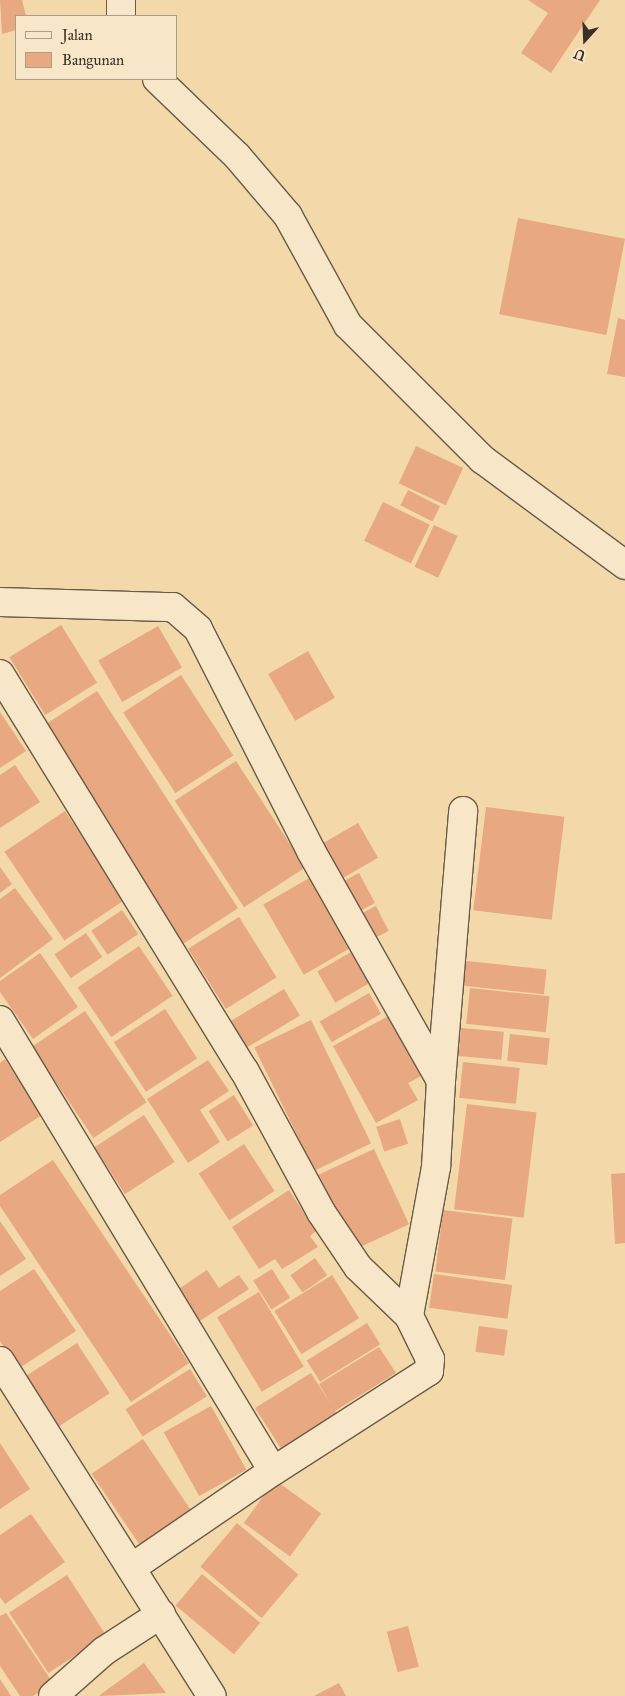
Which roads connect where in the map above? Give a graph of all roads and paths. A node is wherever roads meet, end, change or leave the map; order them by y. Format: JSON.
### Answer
{"nodes":[{"id":1,"x":120,"y":0,"type":"edge"},
{"id":2,"x":121,"y":15,"type":"edge"},
{"id":3,"x":159,"y":80,"type":"edge"},
{"id":4,"x":625,"y":565,"type":"edge"},
{"id":5,"x":0,"y":602,"type":"edge"},
{"id":6,"x":0,"y":674,"type":"edge"},
{"id":7,"x":463,"y":811,"type":"dead end"},
{"id":8,"x":0,"y":1020,"type":"edge"},
{"id":9,"x":441,"y":1081,"type":"junction"},
{"id":10,"x":409,"y":1316,"type":"junction"},
{"id":11,"x":0,"y":1361,"type":"edge"},
{"id":12,"x":273,"y":1472,"type":"junction"},
{"id":13,"x":133,"y":1567,"type":"junction"},
{"id":14,"x":161,"y":1614,"type":"junction"},
{"id":15,"x":53,"y":1696,"type":"edge"},
{"id":16,"x":212,"y":1696,"type":"edge"}],
"edges":[{"from":1,"to":2,"type":"street"},
{"from":3,"to":4,"type":"street"},
{"from":5,"to":9,"type":"street"},
{"from":6,"to":10,"type":"street"},
{"from":7,"to":9,"type":"street"},
{"from":8,"to":12,"type":"street"},
{"from":9,"to":10,"type":"street"},
{"from":10,"to":12,"type":"street"},
{"from":11,"to":13,"type":"street"},
{"from":12,"to":13,"type":"street"},
{"from":13,"to":14,"type":"street"},
{"from":14,"to":15,"type":"street"},
{"from":14,"to":16,"type":"street"}]}
